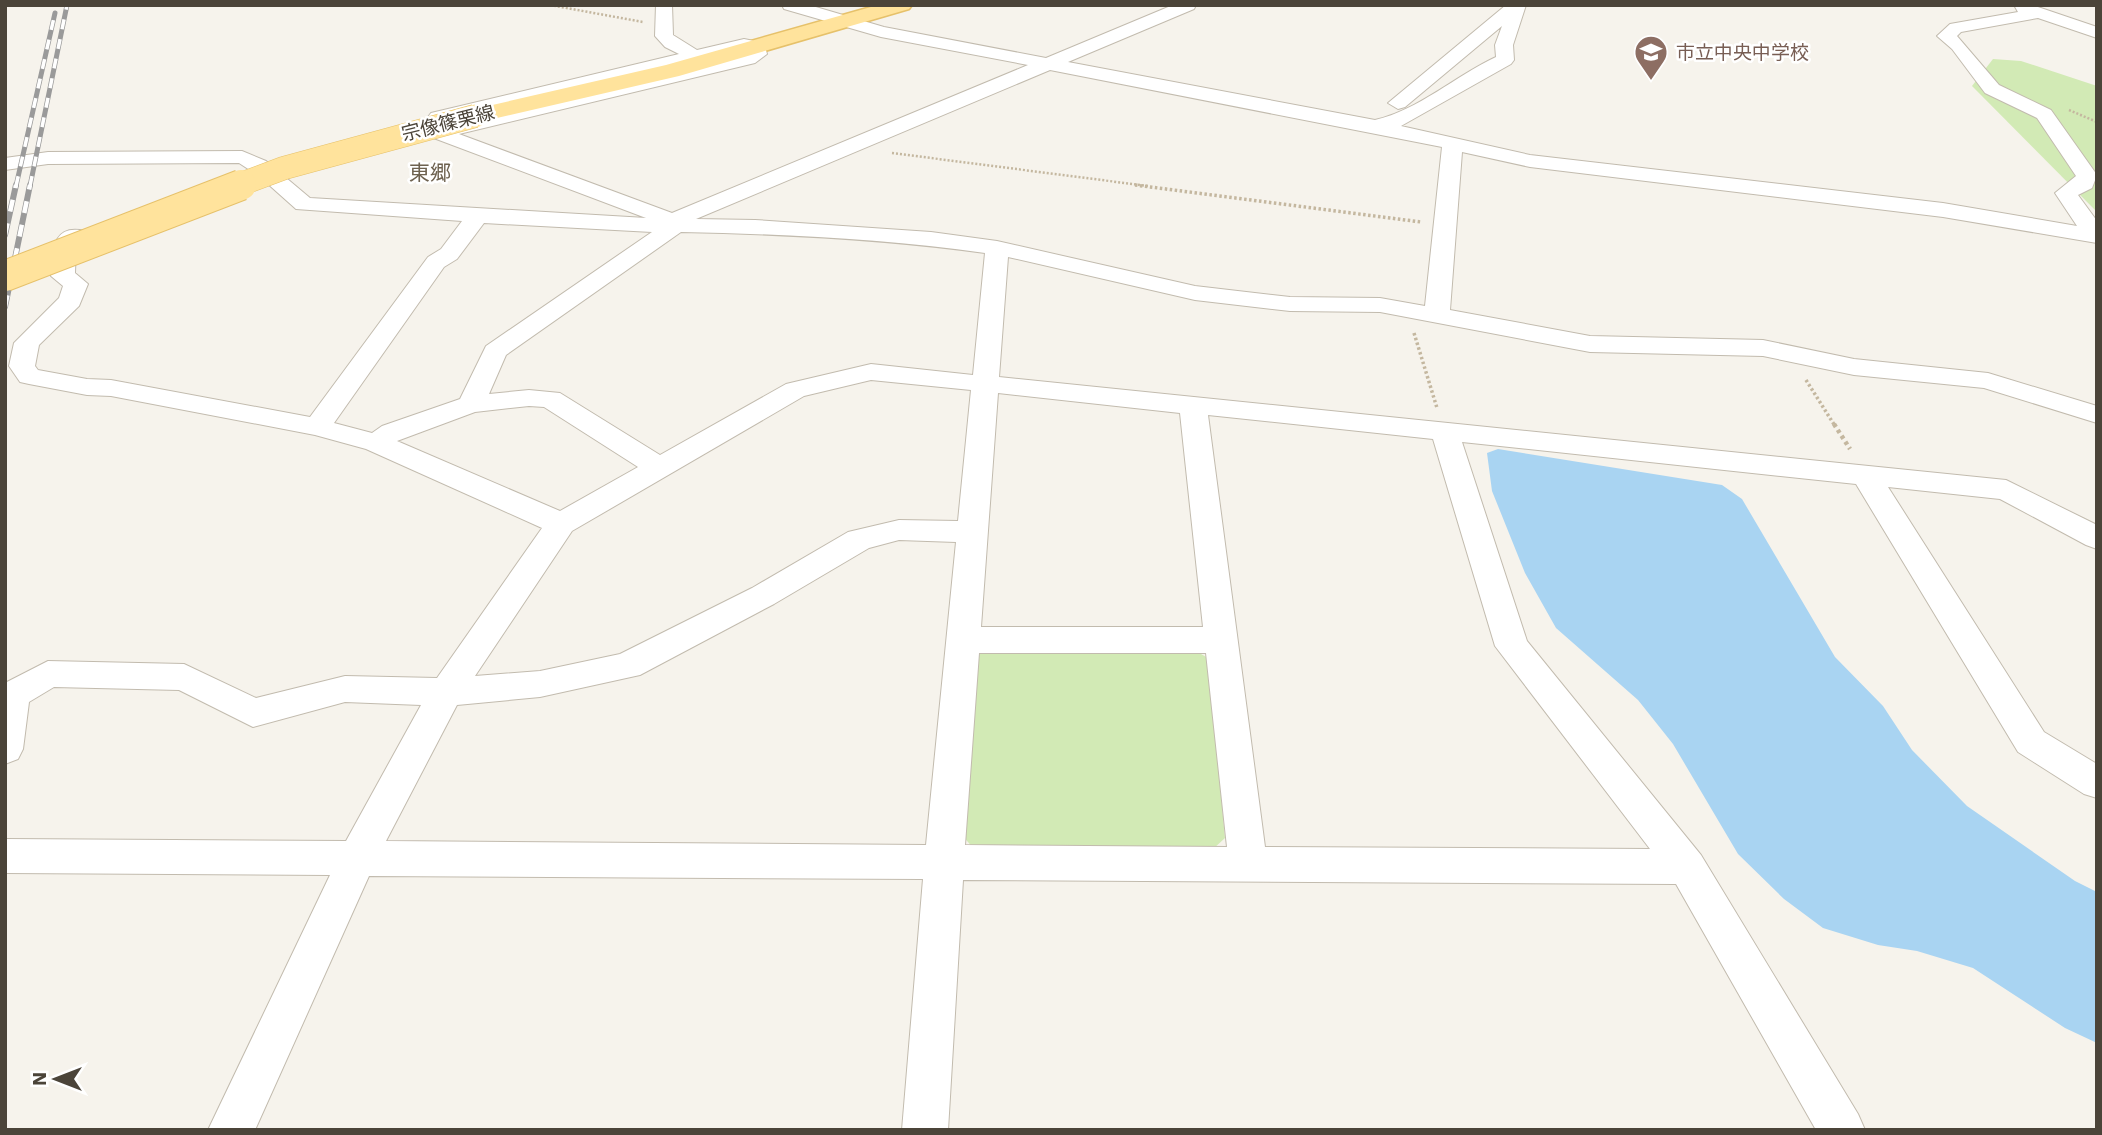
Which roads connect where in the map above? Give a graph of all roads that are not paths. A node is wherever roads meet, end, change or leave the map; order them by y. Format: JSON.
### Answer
{"nodes":[{"id":1,"x":664,"y":5,"type":"edge"},
{"id":2,"x":790,"y":5,"type":"edge"},
{"id":3,"x":902,"y":5,"type":"edge"},
{"id":4,"x":1188,"y":5,"type":"edge"},
{"id":5,"x":1518,"y":5,"type":"edge"},
{"id":6,"x":2016,"y":5,"type":"edge"},
{"id":7,"x":2040,"y":13,"type":"junction"},
{"id":8,"x":847,"y":21,"type":"junction"},
{"id":9,"x":2097,"y":33,"type":"edge"},
{"id":10,"x":758,"y":47,"type":"junction"},
{"id":11,"x":696,"y":56,"type":"junction"},
{"id":12,"x":1043,"y":64,"type":"junction"},
{"id":13,"x":1375,"y":126,"type":"junction"},
{"id":14,"x":438,"y":133,"type":"junction"},
{"id":15,"x":1452,"y":145,"type":"junction"},
{"id":16,"x":5,"y":164,"type":"edge"},
{"id":17,"x":270,"y":175,"type":"junction"},
{"id":18,"x":477,"y":217,"type":"junction"},
{"id":19,"x":679,"y":223,"type":"junction"},
{"id":20,"x":2096,"y":235,"type":"edge"},
{"id":21,"x":997,"y":248,"type":"junction"},
{"id":22,"x":5,"y":276,"type":"edge"},
{"id":23,"x":1437,"y":315,"type":"junction"},
{"id":24,"x":985,"y":382,"type":"junction"},
{"id":25,"x":471,"y":404,"type":"junction"},
{"id":26,"x":1193,"y":404,"type":"junction"},
{"id":27,"x":2097,"y":415,"type":"edge"},
{"id":28,"x":317,"y":427,"type":"junction"},
{"id":29,"x":1445,"y":433,"type":"junction"},
{"id":30,"x":376,"y":443,"type":"junction"},
{"id":31,"x":660,"y":468,"type":"junction"},
{"id":32,"x":1865,"y":474,"type":"junction"},
{"id":33,"x":561,"y":524,"type":"junction"},
{"id":34,"x":972,"y":532,"type":"junction"},
{"id":35,"x":2097,"y":538,"type":"edge"},
{"id":36,"x":965,"y":640,"type":"junction"},
{"id":37,"x":1220,"y":640,"type":"junction"},
{"id":38,"x":446,"y":692,"type":"junction"},
{"id":39,"x":5,"y":749,"type":"edge"},
{"id":40,"x":2097,"y":783,"type":"edge"},
{"id":41,"x":5,"y":856,"type":"edge"},
{"id":42,"x":358,"y":857,"type":"junction"},
{"id":43,"x":944,"y":861,"type":"junction"},
{"id":44,"x":1248,"y":864,"type":"junction"},
{"id":45,"x":1687,"y":867,"type":"junction"},
{"id":46,"x":231,"y":1130,"type":"edge"},
{"id":47,"x":925,"y":1130,"type":"edge"},
{"id":48,"x":1842,"y":1130,"type":"edge"}],
"edges":[{"from":1,"to":11,"type":"street"},
{"from":2,"to":8,"type":"street"},
{"from":3,"to":8,"type":"main road","name":"宗像篠栗線"},
{"from":4,"to":12,"type":"street"},
{"from":5,"to":13,"type":"street"},
{"from":5,"to":13,"type":"street"},
{"from":6,"to":7,"type":"street"},
{"from":7,"to":9,"type":"street"},
{"from":7,"to":20,"type":"street"},
{"from":8,"to":10,"type":"main road","name":"宗像篠栗線"},
{"from":8,"to":12,"type":"street"},
{"from":10,"to":11,"type":"street"},
{"from":10,"to":14,"type":"street"},
{"from":10,"to":22,"type":"main road","name":"宗像篠栗線","bridge":true},
{"from":11,"to":17,"type":"street"},
{"from":12,"to":13,"type":"street"},
{"from":12,"to":19,"type":"street"},
{"from":13,"to":15,"type":"street"},
{"from":14,"to":17,"type":"street"},
{"from":14,"to":19,"type":"street"},
{"from":15,"to":20,"type":"street"},
{"from":15,"to":23,"type":"street"},
{"from":16,"to":17,"type":"street"},
{"from":17,"to":18,"type":"street"},
{"from":17,"to":28,"type":"street"},
{"from":18,"to":19,"type":"street"},
{"from":18,"to":28,"type":"street"},
{"from":19,"to":21,"type":"street"},
{"from":19,"to":25,"type":"street"},
{"from":21,"to":23,"type":"street"},
{"from":21,"to":24,"type":"street"},
{"from":23,"to":27,"type":"street"},
{"from":24,"to":26,"type":"street"},
{"from":24,"to":31,"type":"street"},
{"from":24,"to":34,"type":"street"},
{"from":25,"to":30,"type":"street"},
{"from":25,"to":31,"type":"street"},
{"from":26,"to":29,"type":"street"},
{"from":26,"to":37,"type":"street"},
{"from":28,"to":30,"type":"street"},
{"from":29,"to":32,"type":"street"},
{"from":29,"to":45,"type":"street"},
{"from":30,"to":33,"type":"street"},
{"from":31,"to":33,"type":"street"},
{"from":32,"to":35,"type":"street"},
{"from":32,"to":40,"type":"street"},
{"from":33,"to":38,"type":"street"},
{"from":34,"to":36,"type":"street"},
{"from":34,"to":38,"type":"street"},
{"from":36,"to":37,"type":"street"},
{"from":36,"to":43,"type":"street"},
{"from":37,"to":44,"type":"street"},
{"from":38,"to":39,"type":"street"},
{"from":38,"to":42,"type":"street"},
{"from":41,"to":42,"type":"street"},
{"from":42,"to":43,"type":"street"},
{"from":42,"to":46,"type":"street"},
{"from":43,"to":44,"type":"street"},
{"from":43,"to":47,"type":"street"},
{"from":44,"to":45,"type":"street"},
{"from":45,"to":48,"type":"street"}]}
